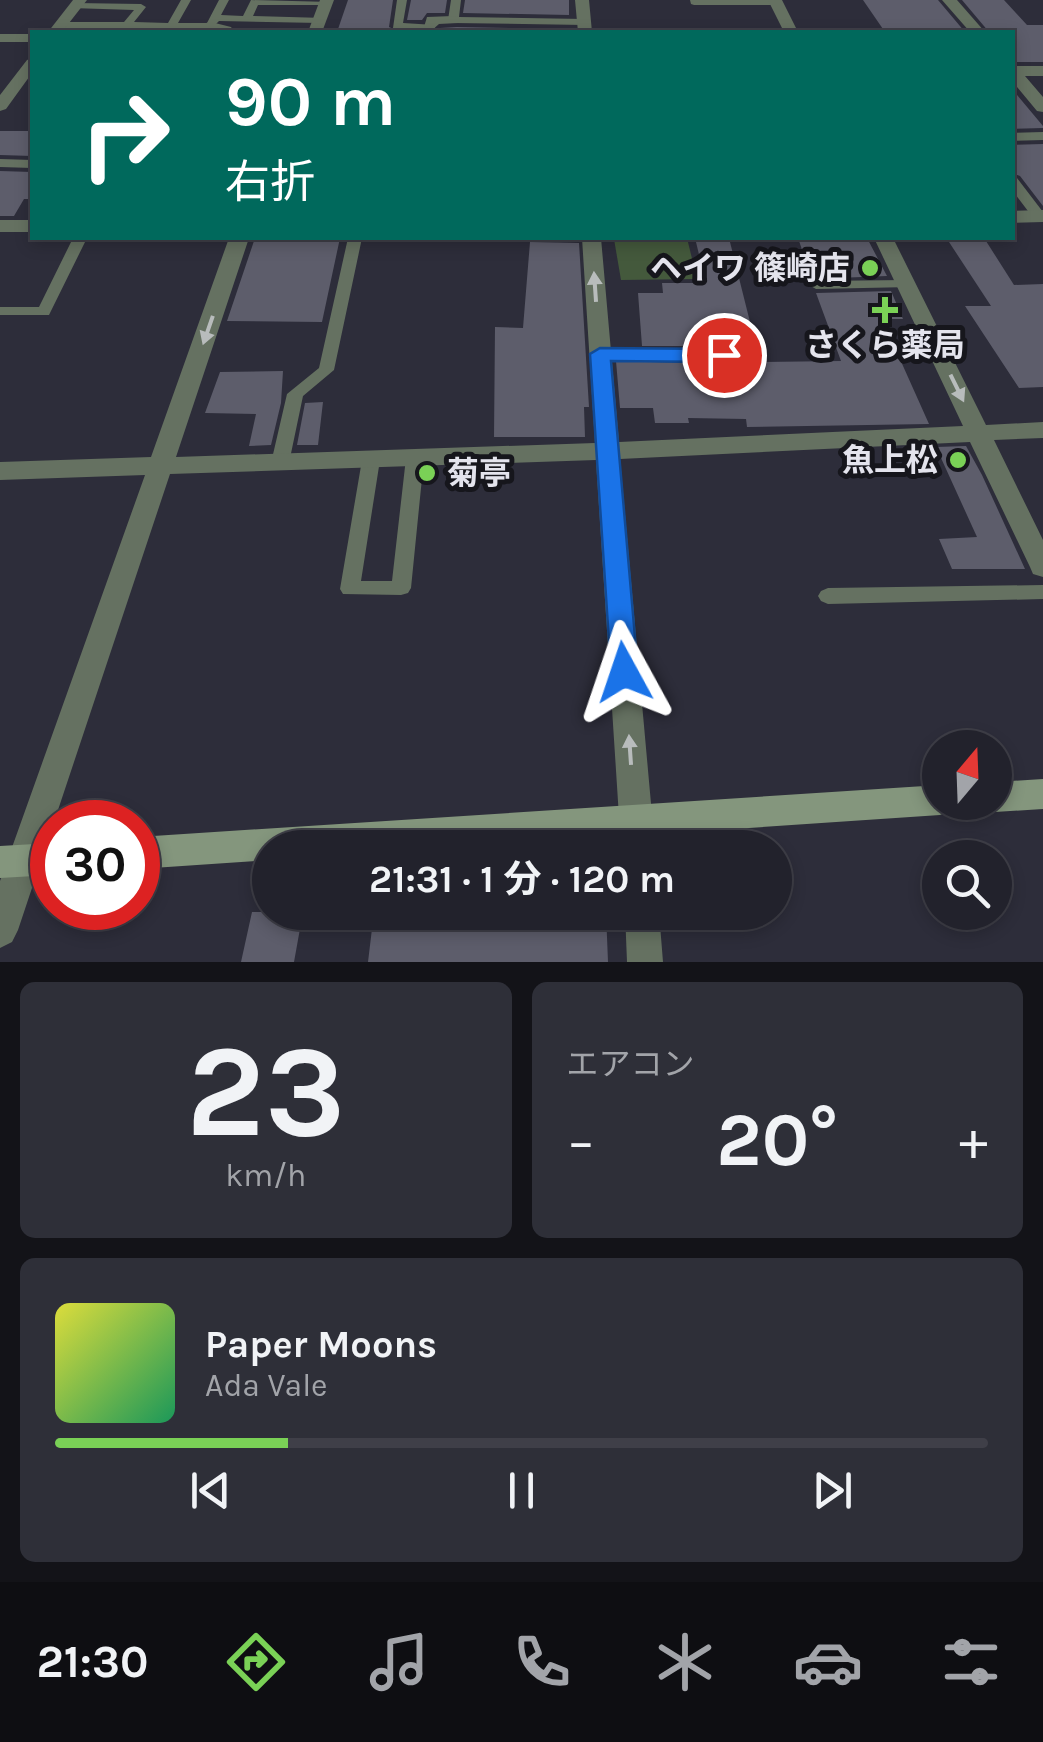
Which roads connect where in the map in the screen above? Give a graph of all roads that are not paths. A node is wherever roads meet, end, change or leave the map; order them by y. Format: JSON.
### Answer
{"nodes":[{"id":1,"x":186,"y":0,"type":"edge"},
{"id":2,"x":224,"y":0,"type":"edge"},
{"id":3,"x":402,"y":0,"type":"edge"},
{"id":4,"x":456,"y":0,"type":"edge"},
{"id":5,"x":582,"y":0,"type":"edge"},
{"id":6,"x":949,"y":0,"type":"edge"},
{"id":7,"x":326,"y":1,"type":"edge"},
{"id":8,"x":776,"y":1,"type":"edge"},
{"id":9,"x":694,"y":2,"type":"edge"},
{"id":10,"x":77,"y":3,"type":"edge"},
{"id":11,"x":246,"y":19,"type":"junction"},
{"id":12,"x":453,"y":20,"type":"junction"},
{"id":13,"x":127,"y":25,"type":"junction"},
{"id":14,"x":217,"y":25,"type":"edge"},
{"id":15,"x":317,"y":26,"type":"edge"},
{"id":16,"x":478,"y":26,"type":"edge"},
{"id":17,"x":584,"y":27,"type":"edge"},
{"id":18,"x":162,"y":28,"type":"edge"},
{"id":19,"x":58,"y":29,"type":"edge"},
{"id":20,"x":430,"y":30,"type":"edge"},
{"id":21,"x":789,"y":30,"type":"edge"},
{"id":22,"x":976,"y":30,"type":"edge"},
{"id":23,"x":0,"y":38,"type":"edge"},
{"id":24,"x":30,"y":38,"type":"edge"},
{"id":25,"x":1043,"y":71,"type":"edge"},
{"id":26,"x":1015,"y":72,"type":"edge"},
{"id":27,"x":1015,"y":74,"type":"edge"},
{"id":28,"x":27,"y":79,"type":"edge"},
{"id":29,"x":0,"y":106,"type":"edge"},
{"id":30,"x":1043,"y":107,"type":"edge"},
{"id":31,"x":1043,"y":136,"type":"edge"},
{"id":32,"x":1015,"y":137,"type":"edge"},
{"id":33,"x":0,"y":163,"type":"edge"},
{"id":34,"x":30,"y":164,"type":"edge"},
{"id":35,"x":1015,"y":185,"type":"edge"},
{"id":36,"x":1041,"y":216,"type":"edge"},
{"id":37,"x":1015,"y":217,"type":"edge"},
{"id":38,"x":0,"y":226,"type":"edge"},
{"id":39,"x":30,"y":226,"type":"edge"},
{"id":40,"x":79,"y":240,"type":"edge"},
{"id":41,"x":238,"y":240,"type":"edge"},
{"id":42,"x":355,"y":240,"type":"edge"},
{"id":43,"x":592,"y":240,"type":"edge"},
{"id":44,"x":885,"y":240,"type":"edge"},
{"id":45,"x":906,"y":284,"type":"junction"},
{"id":46,"x":816,"y":286,"type":"dead end"},
{"id":47,"x":0,"y":311,"type":"edge"},
{"id":48,"x":600,"y":354,"type":"junction"},
{"id":49,"x":724,"y":355,"type":"dead end"},
{"id":50,"x":1043,"y":430,"type":"edge"},
{"id":51,"x":979,"y":432,"type":"junction"},
{"id":52,"x":607,"y":451,"type":"junction"},
{"id":53,"x":415,"y":458,"type":"junction"},
{"id":54,"x":371,"y":460,"type":"junction"},
{"id":55,"x":280,"y":463,"type":"junction"},
{"id":56,"x":161,"y":468,"type":"junction"},
{"id":57,"x":0,"y":471,"type":"edge"},
{"id":58,"x":1043,"y":567,"type":"edge"},
{"id":59,"x":1043,"y":592,"type":"edge"},
{"id":60,"x":828,"y":596,"type":"dead end"},
{"id":61,"x":1043,"y":794,"type":"edge"},
{"id":62,"x":1012,"y":796,"type":"edge"},
{"id":63,"x":922,"y":802,"type":"edge"},
{"id":64,"x":637,"y":830,"type":"edge"},
{"id":65,"x":665,"y":830,"type":"edge"},
{"id":66,"x":252,"y":848,"type":"edge"},
{"id":67,"x":160,"y":852,"type":"edge"},
{"id":68,"x":26,"y":861,"type":"edge"},
{"id":69,"x":0,"y":930,"type":"edge"},
{"id":70,"x":643,"y":930,"type":"edge"},
{"id":71,"x":645,"y":962,"type":"edge"}],
"edges":[{"from":1,"to":18,"type":"lane"},
{"from":2,"to":14,"type":"lane"},
{"from":3,"to":20,"type":"lane"},
{"from":4,"to":12,"type":"lane"},
{"from":5,"to":17,"type":"street"},
{"from":6,"to":22,"type":"street"},
{"from":7,"to":11,"type":"lane"},
{"from":7,"to":15,"type":"street"},
{"from":8,"to":9,"type":"lane"},
{"from":8,"to":21,"type":"street"},
{"from":10,"to":13,"type":"lane"},
{"from":10,"to":19,"type":"street"},
{"from":11,"to":14,"type":"lane"},
{"from":11,"to":15,"type":"lane"},
{"from":12,"to":16,"type":"lane"},
{"from":12,"to":20,"type":"street"},
{"from":13,"to":18,"type":"lane"},
{"from":13,"to":19,"type":"lane"},
{"from":14,"to":18,"type":"lane"},
{"from":16,"to":17,"type":"lane"},
{"from":23,"to":24,"type":"street"},
{"from":25,"to":26,"type":"street"},
{"from":27,"to":30,"type":"street"},
{"from":28,"to":29,"type":"street"},
{"from":31,"to":32,"type":"lane"},
{"from":33,"to":34,"type":"lane"},
{"from":35,"to":36,"type":"lane"},
{"from":36,"to":37,"type":"street"},
{"from":38,"to":39,"type":"street"},
{"from":40,"to":47,"type":"lane"},
{"from":41,"to":56,"type":"street","one_way":true},
{"from":42,"to":55,"type":"lane"},
{"from":48,"to":43,"type":"street","one_way":true},
{"from":44,"to":45,"type":"street"},
{"from":45,"to":46,"type":"lane"},
{"from":45,"to":51,"type":"street","one_way":true},
{"from":48,"to":49,"type":"lane"},
{"from":48,"to":52,"type":"street"},
{"from":50,"to":51,"type":"street"},
{"from":51,"to":52,"type":"street"},
{"from":51,"to":58,"type":"street"},
{"from":52,"to":53,"type":"street"},
{"from":64,"to":52,"type":"street","one_way":true},
{"from":53,"to":54,"type":"street"},
{"from":53,"to":54,"type":"lane"},
{"from":54,"to":55,"type":"street"},
{"from":55,"to":56,"type":"street"},
{"from":56,"to":57,"type":"street"},
{"from":56,"to":68,"type":"street"},
{"from":59,"to":60,"type":"lane"},
{"from":61,"to":62,"type":"street"},
{"from":63,"to":65,"type":"street"},
{"from":66,"to":67,"type":"street"},
{"from":68,"to":69,"type":"street"},
{"from":70,"to":71,"type":"street"}]}
